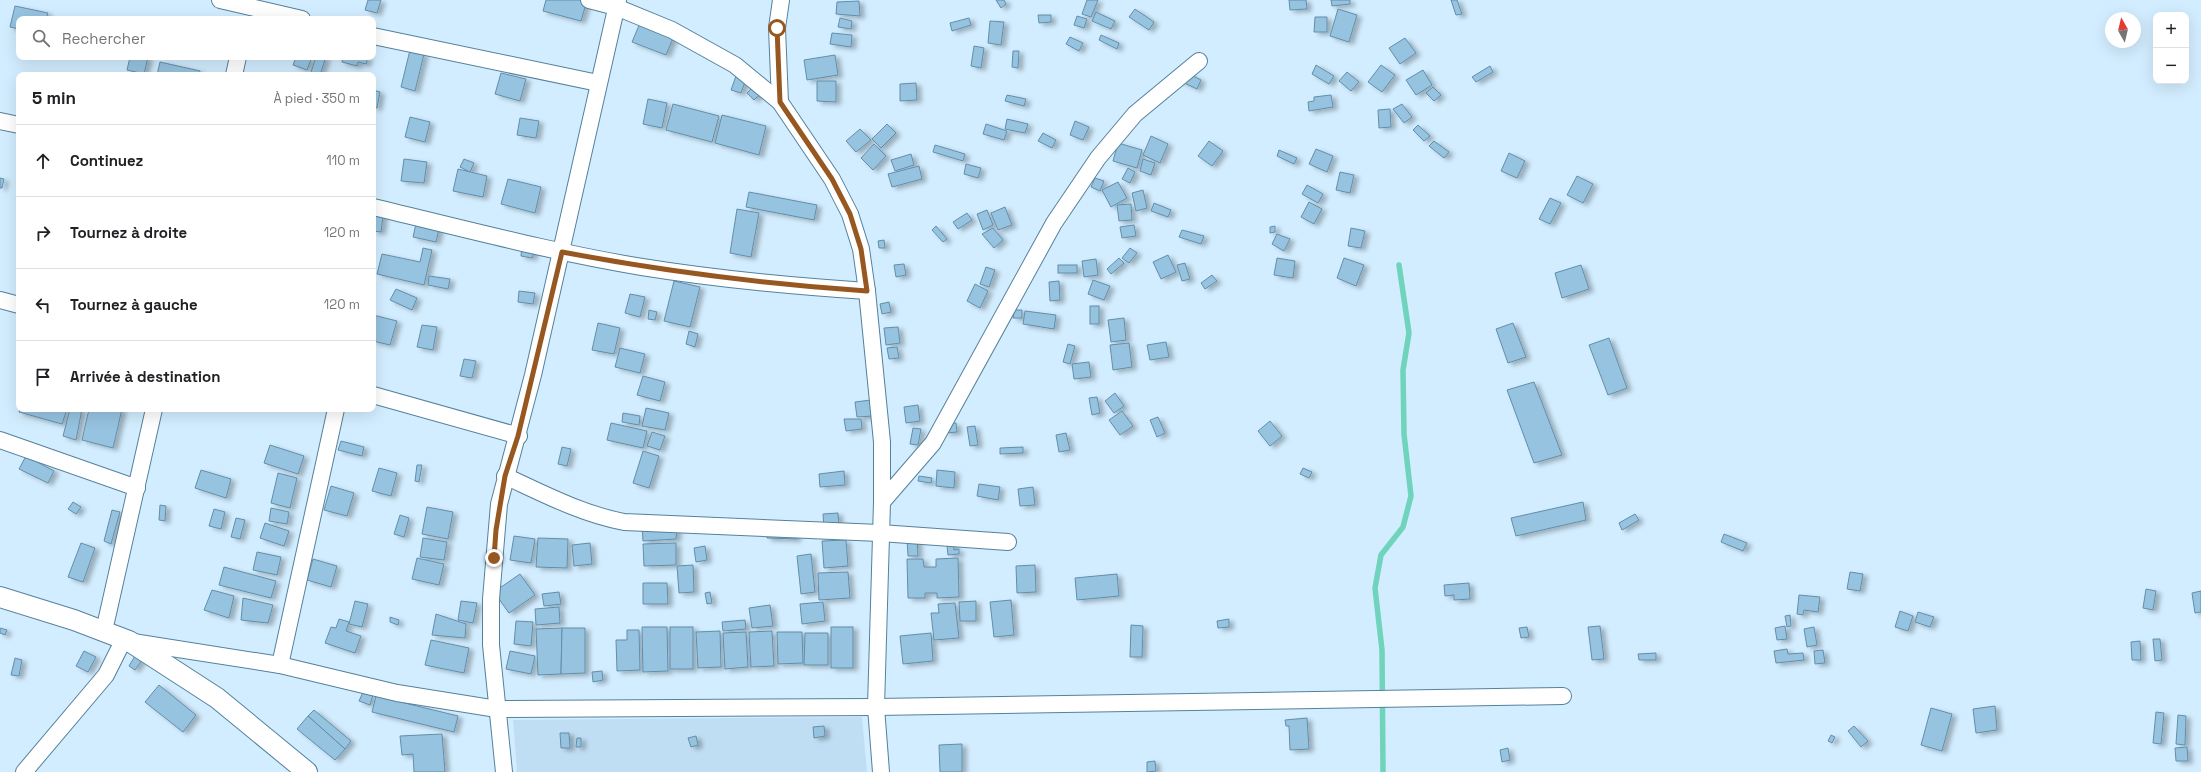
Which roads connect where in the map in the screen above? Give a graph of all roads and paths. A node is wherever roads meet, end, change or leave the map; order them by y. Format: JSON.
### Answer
{"nodes":[{"id":1,"x":220,"y":0,"type":"edge"},
{"id":2,"x":589,"y":0,"type":"edge"},
{"id":3,"x":781,"y":0,"type":"edge"},
{"id":4,"x":617,"y":3,"type":"edge"},
{"id":5,"x":248,"y":8,"type":"edge"},
{"id":6,"x":287,"y":16,"type":"edge"},
{"id":7,"x":376,"y":37,"type":"edge"},
{"id":8,"x":237,"y":60,"type":"edge"},
{"id":9,"x":1199,"y":61,"type":"dead end"},
{"id":10,"x":235,"y":72,"type":"edge"},
{"id":11,"x":598,"y":83,"type":"junction"},
{"id":12,"x":780,"y":102,"type":"junction"},
{"id":13,"x":0,"y":121,"type":"edge"},
{"id":14,"x":16,"y":124,"type":"edge"},
{"id":15,"x":376,"y":208,"type":"edge"},
{"id":16,"x":562,"y":252,"type":"junction"},
{"id":17,"x":867,"y":291,"type":"junction"},
{"id":18,"x":0,"y":300,"type":"edge"},
{"id":19,"x":16,"y":304,"type":"edge"},
{"id":20,"x":376,"y":396,"type":"edge"},
{"id":21,"x":153,"y":412,"type":"edge"},
{"id":22,"x":335,"y":412,"type":"edge"},
{"id":23,"x":518,"y":436,"type":"junction"},
{"id":24,"x":0,"y":440,"type":"edge"},
{"id":25,"x":505,"y":476,"type":"junction"},
{"id":26,"x":137,"y":488,"type":"junction"},
{"id":27,"x":882,"y":502,"type":"junction"},
{"id":28,"x":880,"y":533,"type":"junction"},
{"id":29,"x":1008,"y":542,"type":"dead end"},
{"id":30,"x":0,"y":597,"type":"edge"},
{"id":31,"x":104,"y":631,"type":"junction"},
{"id":32,"x":127,"y":640,"type":"junction"},
{"id":33,"x":280,"y":665,"type":"junction"},
{"id":34,"x":1563,"y":696,"type":"dead end"},
{"id":35,"x":876,"y":707,"type":"junction"},
{"id":36,"x":497,"y":709,"type":"junction"},
{"id":37,"x":24,"y":772,"type":"edge"},
{"id":38,"x":307,"y":772,"type":"edge"},
{"id":39,"x":504,"y":772,"type":"edge"},
{"id":40,"x":881,"y":772,"type":"edge"}],
"edges":[{"from":1,"to":5,"type":"street"},
{"from":2,"to":4,"type":"street"},
{"from":3,"to":12,"type":"street"},
{"from":4,"to":11,"type":"street"},
{"from":4,"to":12,"type":"street"},
{"from":5,"to":6,"type":"street"},
{"from":7,"to":11,"type":"street"},
{"from":8,"to":10,"type":"street"},
{"from":9,"to":27,"type":"street"},
{"from":11,"to":16,"type":"street"},
{"from":12,"to":17,"type":"street"},
{"from":13,"to":14,"type":"street"},
{"from":15,"to":16,"type":"street"},
{"from":16,"to":17,"type":"street"},
{"from":16,"to":23,"type":"street"},
{"from":17,"to":27,"type":"street"},
{"from":18,"to":19,"type":"street"},
{"from":20,"to":23,"type":"street"},
{"from":21,"to":26,"type":"street"},
{"from":22,"to":33,"type":"street"},
{"from":23,"to":25,"type":"street"},
{"from":24,"to":26,"type":"street"},
{"from":25,"to":28,"type":"street"},
{"from":25,"to":36,"type":"street"},
{"from":26,"to":31,"type":"street"},
{"from":27,"to":28,"type":"street"},
{"from":28,"to":29,"type":"street"},
{"from":28,"to":35,"type":"street"},
{"from":30,"to":31,"type":"street"},
{"from":31,"to":32,"type":"street"},
{"from":32,"to":33,"type":"street"},
{"from":32,"to":37,"type":"street"},
{"from":32,"to":38,"type":"street"},
{"from":33,"to":36,"type":"street"},
{"from":34,"to":35,"type":"street"},
{"from":35,"to":36,"type":"street"},
{"from":35,"to":40,"type":"street"},
{"from":36,"to":39,"type":"street"}]}
